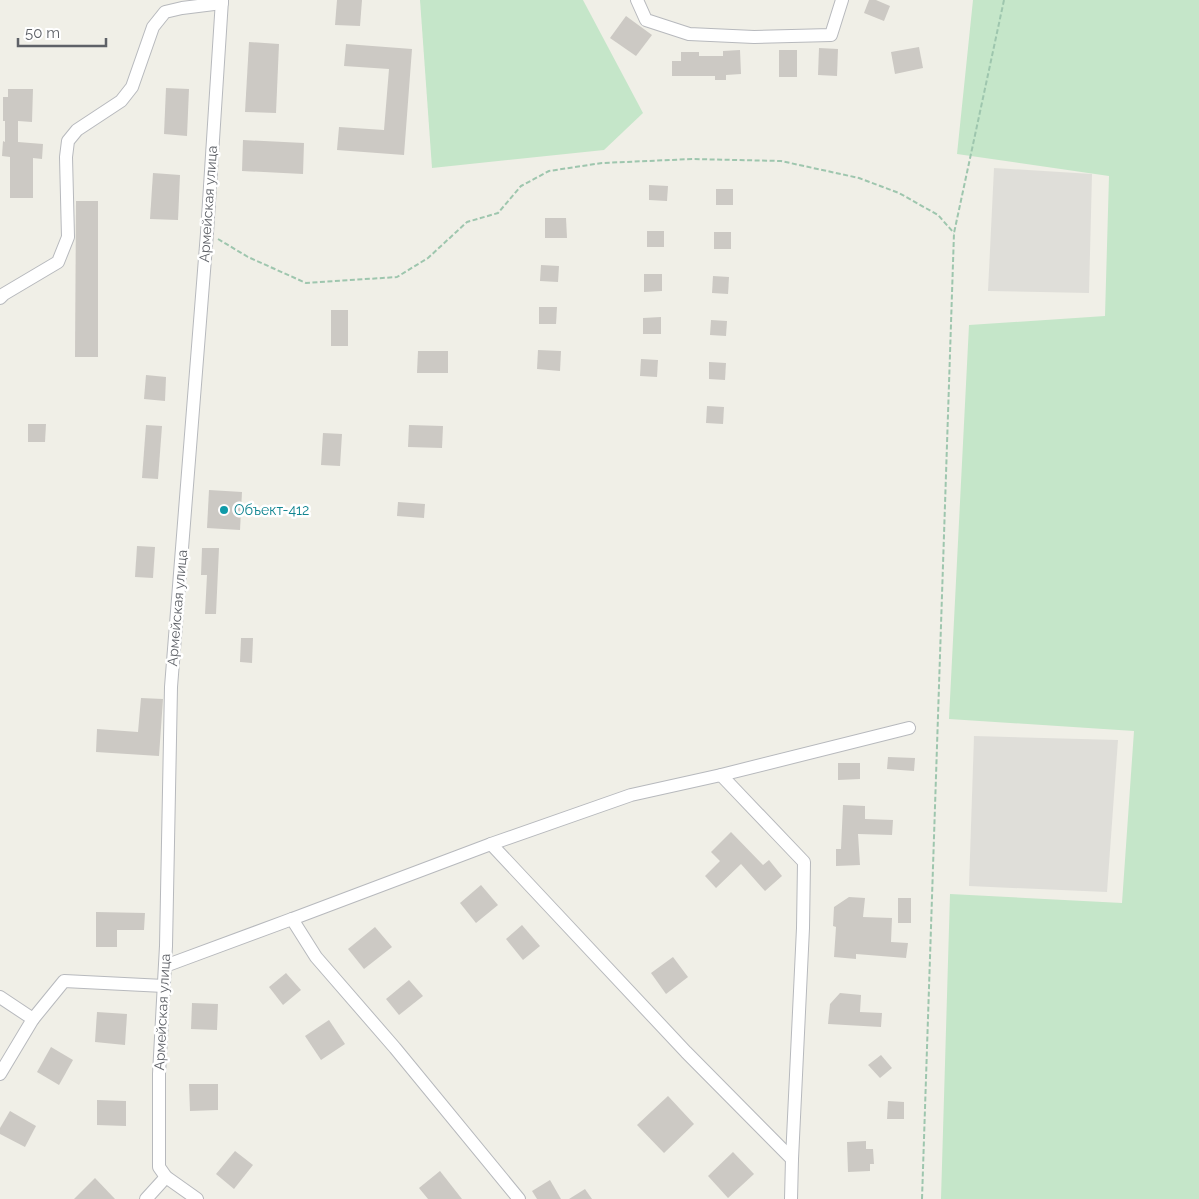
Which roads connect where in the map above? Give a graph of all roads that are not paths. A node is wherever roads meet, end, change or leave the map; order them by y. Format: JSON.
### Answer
{"nodes":[{"id":1,"x":637,"y":0,"type":"edge"},
{"id":2,"x":842,"y":0,"type":"edge"},
{"id":3,"x":222,"y":1,"type":"edge"},
{"id":4,"x":0,"y":298,"type":"edge"},
{"id":5,"x":909,"y":728,"type":"dead end"},
{"id":6,"x":721,"y":775,"type":"junction"},
{"id":7,"x":490,"y":844,"type":"junction"},
{"id":8,"x":292,"y":918,"type":"junction"},
{"id":9,"x":165,"y":966,"type":"junction"},
{"id":10,"x":164,"y":986,"type":"junction"},
{"id":11,"x":0,"y":997,"type":"edge"},
{"id":12,"x":33,"y":1019,"type":"junction"},
{"id":13,"x":0,"y":1074,"type":"edge"},
{"id":14,"x":792,"y":1159,"type":"junction"},
{"id":15,"x":166,"y":1177,"type":"junction"},
{"id":16,"x":146,"y":1199,"type":"edge"},
{"id":17,"x":196,"y":1199,"type":"edge"},
{"id":18,"x":519,"y":1199,"type":"edge"},
{"id":19,"x":791,"y":1199,"type":"edge"}],
"edges":[{"from":1,"to":2,"type":"street"},
{"from":3,"to":4,"type":"street"},
{"from":3,"to":9,"type":"street","name":"Армейская улица"},
{"from":5,"to":6,"type":"street"},
{"from":6,"to":7,"type":"street"},
{"from":6,"to":14,"type":"street"},
{"from":7,"to":8,"type":"street"},
{"from":7,"to":14,"type":"street"},
{"from":8,"to":9,"type":"street"},
{"from":8,"to":18,"type":"street"},
{"from":9,"to":10,"type":"street","name":"Армейская улица"},
{"from":10,"to":12,"type":"street"},
{"from":10,"to":15,"type":"street","name":"Армейская улица"},
{"from":11,"to":12,"type":"street"},
{"from":12,"to":13,"type":"street"},
{"from":14,"to":19,"type":"street"},
{"from":15,"to":16,"type":"street"},
{"from":15,"to":17,"type":"street"}]}
